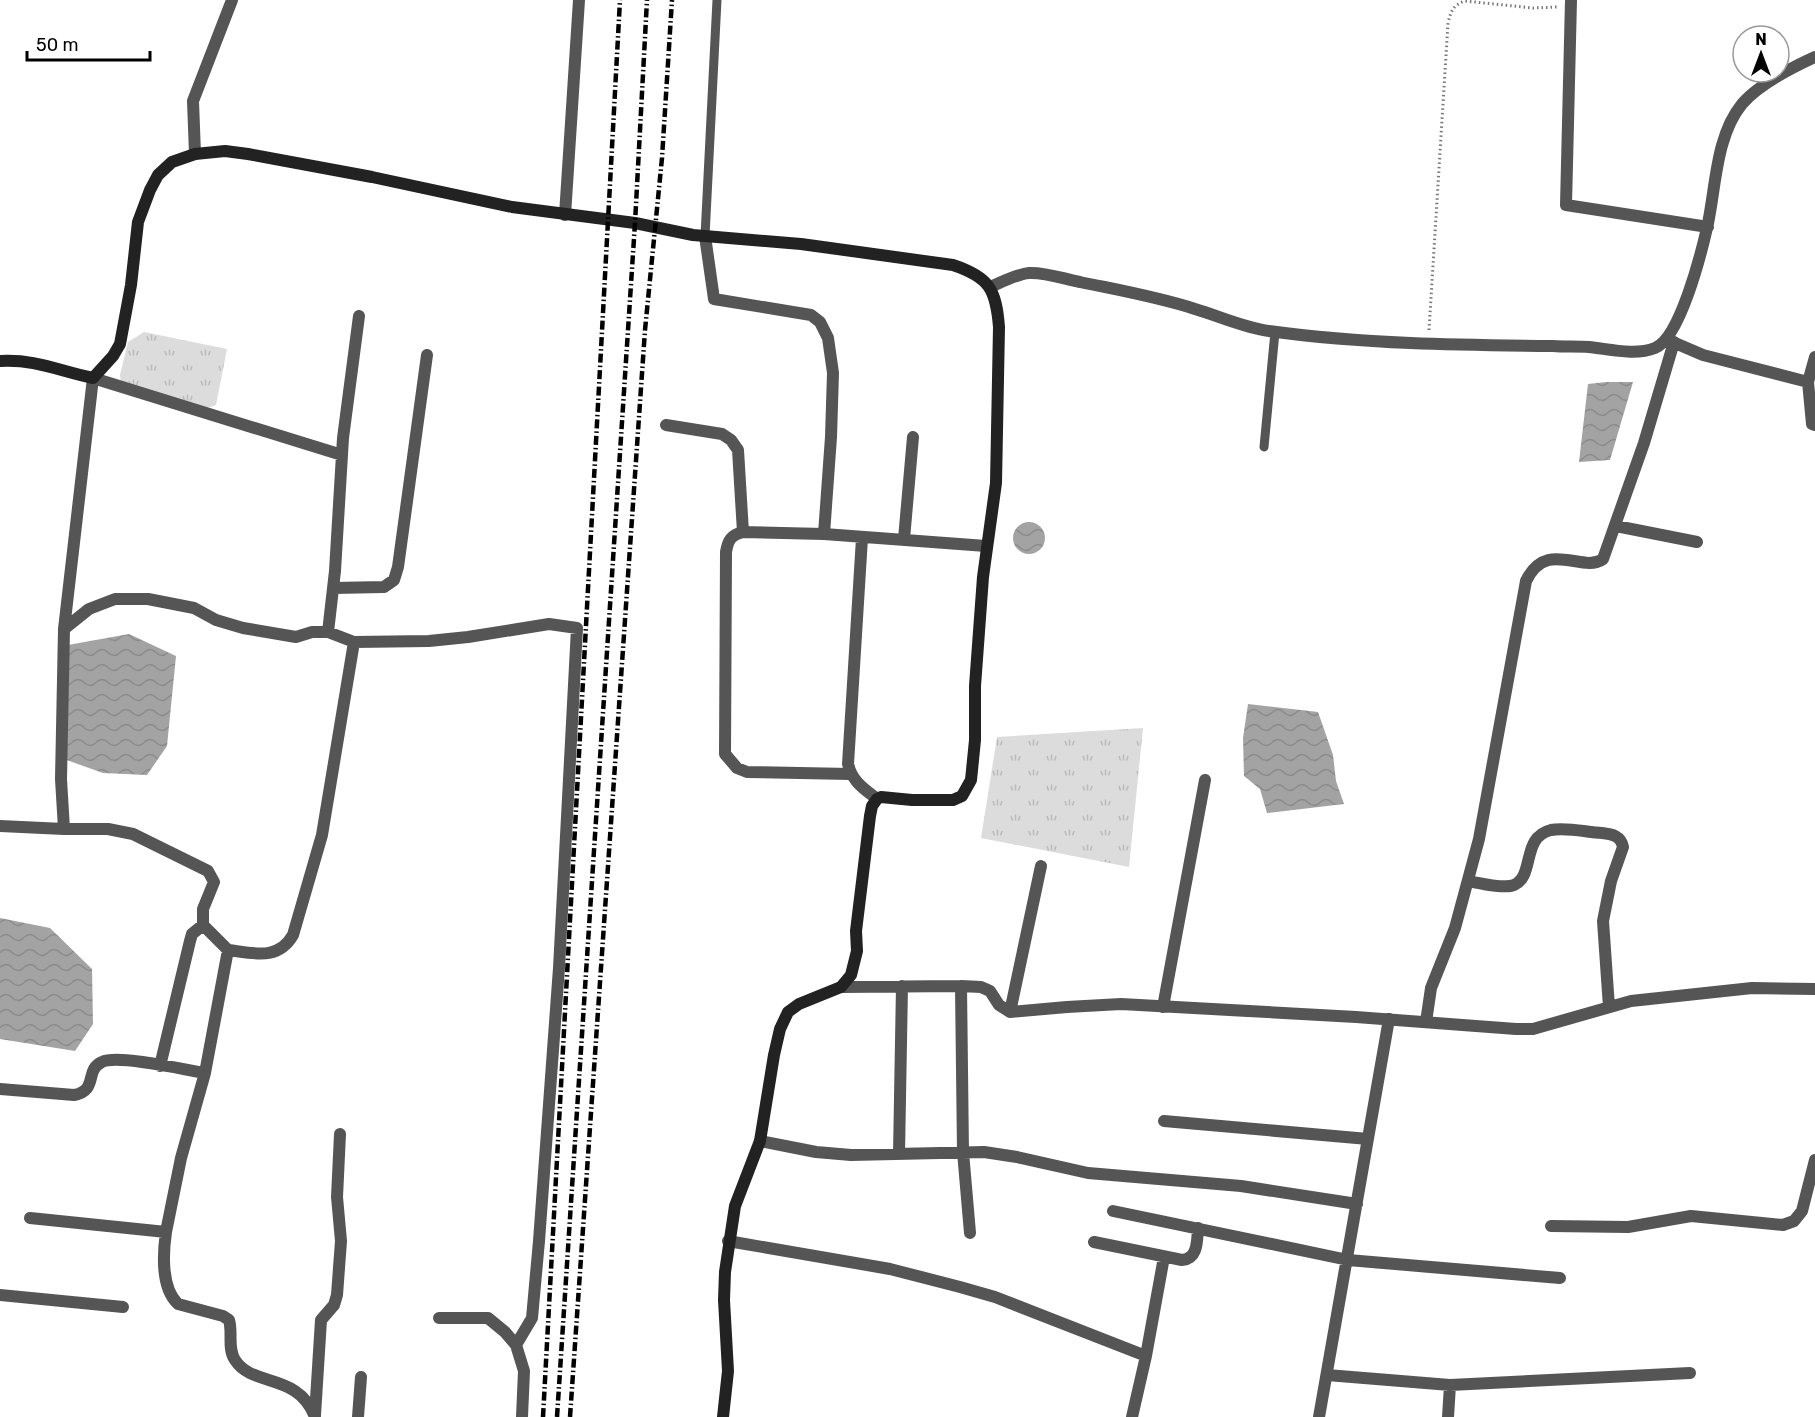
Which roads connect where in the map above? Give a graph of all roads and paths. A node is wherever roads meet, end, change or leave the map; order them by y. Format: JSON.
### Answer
{"nodes":[{"id":1,"x":232,"y":0,"type":"edge"},
{"id":2,"x":579,"y":0,"type":"edge"},
{"id":3,"x":717,"y":0,"type":"edge"},
{"id":4,"x":1567,"y":3,"type":"edge"},
{"id":5,"x":1815,"y":57,"type":"edge"},
{"id":6,"x":195,"y":154,"type":"junction"},
{"id":7,"x":565,"y":215,"type":"junction"},
{"id":8,"x":1708,"y":226,"type":"junction"},
{"id":9,"x":705,"y":236,"type":"junction"},
{"id":10,"x":990,"y":287,"type":"junction"},
{"id":11,"x":358,"y":316,"type":"dead end"},
{"id":12,"x":1275,"y":332,"type":"junction"},
{"id":13,"x":1671,"y":341,"type":"junction"},
{"id":14,"x":1428,"y":344,"type":"junction"},
{"id":15,"x":427,"y":355,"type":"dead end"},
{"id":16,"x":1815,"y":357,"type":"edge"},
{"id":17,"x":0,"y":361,"type":"edge"},
{"id":18,"x":93,"y":378,"type":"junction"},
{"id":19,"x":1808,"y":382,"type":"junction"},
{"id":20,"x":666,"y":425,"type":"dead end"},
{"id":21,"x":1815,"y":425,"type":"edge"},
{"id":22,"x":913,"y":437,"type":"dead end"},
{"id":23,"x":1264,"y":447,"type":"dead end"},
{"id":24,"x":342,"y":455,"type":"junction"},
{"id":25,"x":1616,"y":526,"type":"junction"},
{"id":26,"x":743,"y":531,"type":"junction"},
{"id":27,"x":824,"y":534,"type":"junction"},
{"id":28,"x":862,"y":538,"type":"junction"},
{"id":29,"x":904,"y":539,"type":"junction"},
{"id":30,"x":1697,"y":542,"type":"dead end"},
{"id":31,"x":986,"y":546,"type":"junction"},
{"id":32,"x":334,"y":588,"type":"junction"},
{"id":33,"x":64,"y":629,"type":"junction"},
{"id":34,"x":328,"y":632,"type":"junction"},
{"id":35,"x":354,"y":642,"type":"junction"},
{"id":36,"x":850,"y":774,"type":"junction"},
{"id":37,"x":1205,"y":780,"type":"dead end"},
{"id":38,"x":877,"y":799,"type":"junction"},
{"id":39,"x":0,"y":826,"type":"edge"},
{"id":40,"x":64,"y":829,"type":"junction"},
{"id":41,"x":1041,"y":866,"type":"dead end"},
{"id":42,"x":1468,"y":881,"type":"junction"},
{"id":43,"x":203,"y":925,"type":"junction"},
{"id":44,"x":228,"y":950,"type":"junction"},
{"id":45,"x":902,"y":986,"type":"junction"},
{"id":46,"x":961,"y":986,"type":"junction"},
{"id":47,"x":841,"y":987,"type":"junction"},
{"id":48,"x":1815,"y":989,"type":"edge"},
{"id":49,"x":1163,"y":1007,"type":"junction"},
{"id":50,"x":1609,"y":1008,"type":"junction"},
{"id":51,"x":1010,"y":1012,"type":"junction"},
{"id":52,"x":1389,"y":1019,"type":"junction"},
{"id":53,"x":1426,"y":1022,"type":"junction"},
{"id":54,"x":160,"y":1066,"type":"junction"},
{"id":55,"x":205,"y":1073,"type":"junction"},
{"id":56,"x":0,"y":1089,"type":"edge"},
{"id":57,"x":1164,"y":1121,"type":"dead end"},
{"id":58,"x":340,"y":1134,"type":"dead end"},
{"id":59,"x":1368,"y":1139,"type":"junction"},
{"id":60,"x":760,"y":1141,"type":"junction"},
{"id":61,"x":963,"y":1152,"type":"junction"},
{"id":62,"x":899,"y":1154,"type":"junction"},
{"id":63,"x":1815,"y":1160,"type":"edge"},
{"id":64,"x":1357,"y":1204,"type":"junction"},
{"id":65,"x":1113,"y":1211,"type":"dead end"},
{"id":66,"x":30,"y":1218,"type":"dead end"},
{"id":67,"x":1551,"y":1226,"type":"dead end"},
{"id":68,"x":1198,"y":1228,"type":"junction"},
{"id":69,"x":166,"y":1232,"type":"junction"},
{"id":70,"x":970,"y":1233,"type":"dead end"},
{"id":71,"x":728,"y":1241,"type":"junction"},
{"id":72,"x":1094,"y":1242,"type":"dead end"},
{"id":73,"x":1164,"y":1257,"type":"junction"},
{"id":74,"x":1348,"y":1260,"type":"junction"},
{"id":75,"x":1560,"y":1278,"type":"dead end"},
{"id":76,"x":0,"y":1295,"type":"edge"},
{"id":77,"x":123,"y":1307,"type":"dead end"},
{"id":78,"x":440,"y":1318,"type":"dead end"},
{"id":79,"x":516,"y":1345,"type":"junction"},
{"id":80,"x":1146,"y":1356,"type":"junction"},
{"id":81,"x":1690,"y":1372,"type":"dead end"},
{"id":82,"x":1327,"y":1375,"type":"junction"},
{"id":83,"x":361,"y":1377,"type":"dead end"},
{"id":84,"x":1450,"y":1384,"type":"junction"},
{"id":85,"x":315,"y":1416,"type":"edge"},
{"id":86,"x":358,"y":1417,"type":"edge"},
{"id":87,"x":522,"y":1417,"type":"edge"},
{"id":88,"x":723,"y":1417,"type":"edge"},
{"id":89,"x":1132,"y":1417,"type":"edge"},
{"id":90,"x":1319,"y":1417,"type":"edge"},
{"id":91,"x":1448,"y":1417,"type":"edge"}],
"edges":[{"from":1,"to":6,"type":"street"},
{"from":2,"to":7,"type":"street"},
{"from":3,"to":9,"type":"lane"},
{"from":4,"to":8,"type":"street"},
{"from":4,"to":14,"type":"path"},
{"from":5,"to":8,"type":"street"},
{"from":6,"to":7,"type":"street"},
{"from":6,"to":18,"type":"street"},
{"from":7,"to":9,"type":"street"},
{"from":8,"to":13,"type":"street"},
{"from":9,"to":10,"type":"street"},
{"from":9,"to":27,"type":"street"},
{"from":10,"to":12,"type":"street"},
{"from":10,"to":31,"type":"street"},
{"from":11,"to":24,"type":"street"},
{"from":12,"to":14,"type":"street"},
{"from":12,"to":23,"type":"lane"},
{"from":13,"to":14,"type":"street"},
{"from":13,"to":19,"type":"street"},
{"from":13,"to":25,"type":"street"},
{"from":15,"to":32,"type":"street"},
{"from":16,"to":19,"type":"street"},
{"from":17,"to":18,"type":"street"},
{"from":18,"to":24,"type":"street"},
{"from":18,"to":33,"type":"street"},
{"from":19,"to":21,"type":"street"},
{"from":20,"to":26,"type":"street"},
{"from":22,"to":29,"type":"street"},
{"from":24,"to":32,"type":"street"},
{"from":25,"to":30,"type":"street"},
{"from":25,"to":42,"type":"street"},
{"from":26,"to":27,"type":"street"},
{"from":26,"to":36,"type":"street"},
{"from":27,"to":28,"type":"street"},
{"from":28,"to":29,"type":"street"},
{"from":28,"to":36,"type":"street"},
{"from":29,"to":31,"type":"street"},
{"from":31,"to":38,"type":"street"},
{"from":32,"to":34,"type":"street"},
{"from":33,"to":34,"type":"street"},
{"from":33,"to":40,"type":"street"},
{"from":34,"to":35,"type":"street"},
{"from":35,"to":44,"type":"street"},
{"from":35,"to":79,"type":"street"},
{"from":36,"to":38,"type":"street"},
{"from":37,"to":49,"type":"street"},
{"from":38,"to":47,"type":"street"},
{"from":39,"to":40,"type":"street"},
{"from":40,"to":43,"type":"street"},
{"from":41,"to":51,"type":"street"},
{"from":42,"to":50,"type":"street"},
{"from":42,"to":53,"type":"street"},
{"from":43,"to":44,"type":"street"},
{"from":43,"to":54,"type":"street"},
{"from":44,"to":55,"type":"street"},
{"from":45,"to":46,"type":"street"},
{"from":45,"to":47,"type":"street"},
{"from":45,"to":62,"type":"street"},
{"from":46,"to":51,"type":"street"},
{"from":46,"to":61,"type":"street"},
{"from":47,"to":60,"type":"street"},
{"from":48,"to":50,"type":"street"},
{"from":49,"to":51,"type":"street"},
{"from":49,"to":52,"type":"street"},
{"from":50,"to":53,"type":"street"},
{"from":52,"to":53,"type":"street"},
{"from":52,"to":59,"type":"street"},
{"from":54,"to":55,"type":"street"},
{"from":54,"to":56,"type":"street"},
{"from":55,"to":69,"type":"street"},
{"from":57,"to":59,"type":"street"},
{"from":58,"to":85,"type":"street"},
{"from":59,"to":64,"type":"street"},
{"from":60,"to":62,"type":"street"},
{"from":60,"to":71,"type":"street"},
{"from":61,"to":62,"type":"street"},
{"from":61,"to":64,"type":"street"},
{"from":61,"to":70,"type":"street"},
{"from":63,"to":67,"type":"street"},
{"from":64,"to":74,"type":"street"},
{"from":65,"to":68,"type":"street"},
{"from":66,"to":69,"type":"street"},
{"from":68,"to":73,"type":"street"},
{"from":68,"to":74,"type":"street"},
{"from":69,"to":85,"type":"street"},
{"from":71,"to":80,"type":"street"},
{"from":71,"to":88,"type":"street"},
{"from":72,"to":73,"type":"street"},
{"from":73,"to":80,"type":"street"},
{"from":74,"to":75,"type":"street"},
{"from":74,"to":82,"type":"street"},
{"from":76,"to":77,"type":"street"},
{"from":78,"to":79,"type":"street"},
{"from":79,"to":87,"type":"street"},
{"from":80,"to":89,"type":"street"},
{"from":81,"to":84,"type":"street"},
{"from":82,"to":84,"type":"street"},
{"from":82,"to":90,"type":"street"},
{"from":83,"to":86,"type":"street"},
{"from":84,"to":91,"type":"street"}]}
